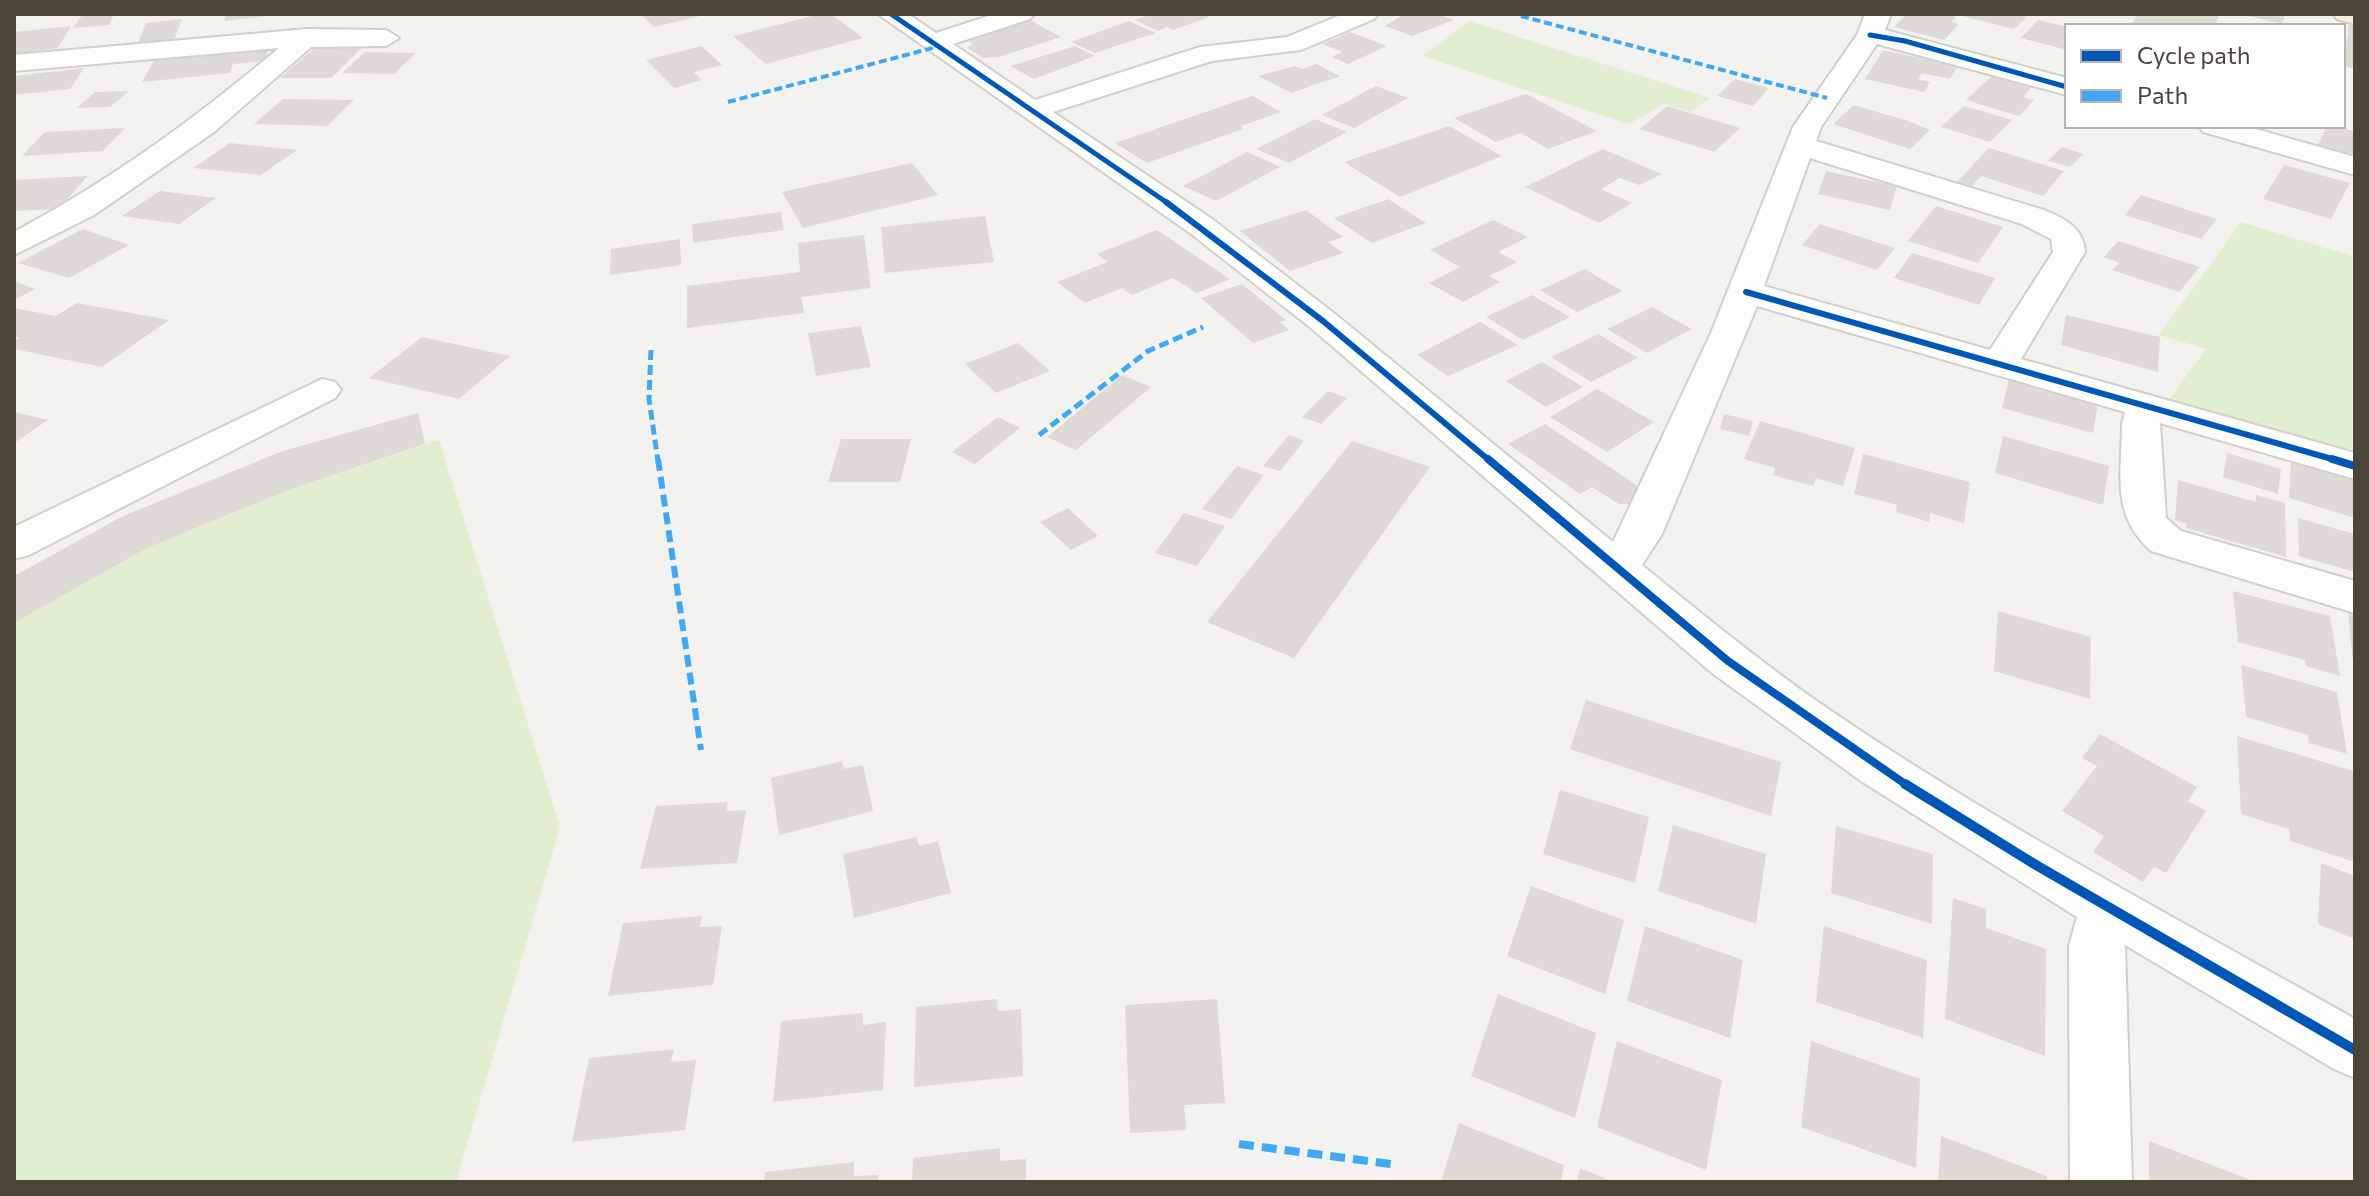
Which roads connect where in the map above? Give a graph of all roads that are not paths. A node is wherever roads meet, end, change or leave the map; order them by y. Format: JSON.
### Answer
{"nodes":[{"id":1,"x":891,"y":14,"type":"edge"},
{"id":2,"x":1021,"y":14,"type":"edge"},
{"id":3,"x":1365,"y":14,"type":"edge"},
{"id":4,"x":2346,"y":14,"type":"edge"},
{"id":5,"x":2355,"y":16,"type":"edge"},
{"id":6,"x":1874,"y":24,"type":"edge"},
{"id":7,"x":307,"y":37,"type":"junction"},
{"id":8,"x":386,"y":38,"type":"dead end"},
{"id":9,"x":934,"y":42,"type":"junction"},
{"id":10,"x":14,"y":63,"type":"edge"},
{"id":11,"x":2065,"y":86,"type":"edge"},
{"id":12,"x":1034,"y":109,"type":"junction"},
{"id":13,"x":2220,"y":128,"type":"edge"},
{"id":14,"x":1801,"y":146,"type":"junction"},
{"id":15,"x":2355,"y":166,"type":"edge"},
{"id":16,"x":14,"y":245,"type":"edge"},
{"id":17,"x":1746,"y":292,"type":"junction"},
{"id":18,"x":2000,"y":363,"type":"junction"},
{"id":19,"x":322,"y":390,"type":"dead end"},
{"id":20,"x":2146,"y":405,"type":"junction"},
{"id":21,"x":2355,"y":466,"type":"edge"},
{"id":22,"x":14,"y":545,"type":"edge"},
{"id":23,"x":1617,"y":568,"type":"junction"},
{"id":24,"x":2355,"y":597,"type":"edge"},
{"id":25,"x":2106,"y":907,"type":"junction"},
{"id":26,"x":2355,"y":1050,"type":"edge"},
{"id":27,"x":2101,"y":1182,"type":"edge"}],
"edges":[{"from":1,"to":9,"type":"street"},
{"from":2,"to":9,"type":"street"},
{"from":3,"to":12,"type":"street"},
{"from":4,"to":5,"type":"main road"},
{"from":6,"to":11,"type":"street"},
{"from":6,"to":14,"type":"street"},
{"from":7,"to":8,"type":"street"},
{"from":7,"to":10,"type":"street"},
{"from":7,"to":16,"type":"street"},
{"from":9,"to":12,"type":"street"},
{"from":12,"to":23,"type":"street"},
{"from":13,"to":15,"type":"street"},
{"from":14,"to":17,"type":"street"},
{"from":14,"to":18,"type":"street"},
{"from":17,"to":18,"type":"street"},
{"from":17,"to":23,"type":"street"},
{"from":18,"to":20,"type":"street"},
{"from":19,"to":22,"type":"street"},
{"from":20,"to":21,"type":"street"},
{"from":20,"to":24,"type":"street"},
{"from":23,"to":25,"type":"street"},
{"from":25,"to":26,"type":"street"},
{"from":25,"to":27,"type":"street"}]}
